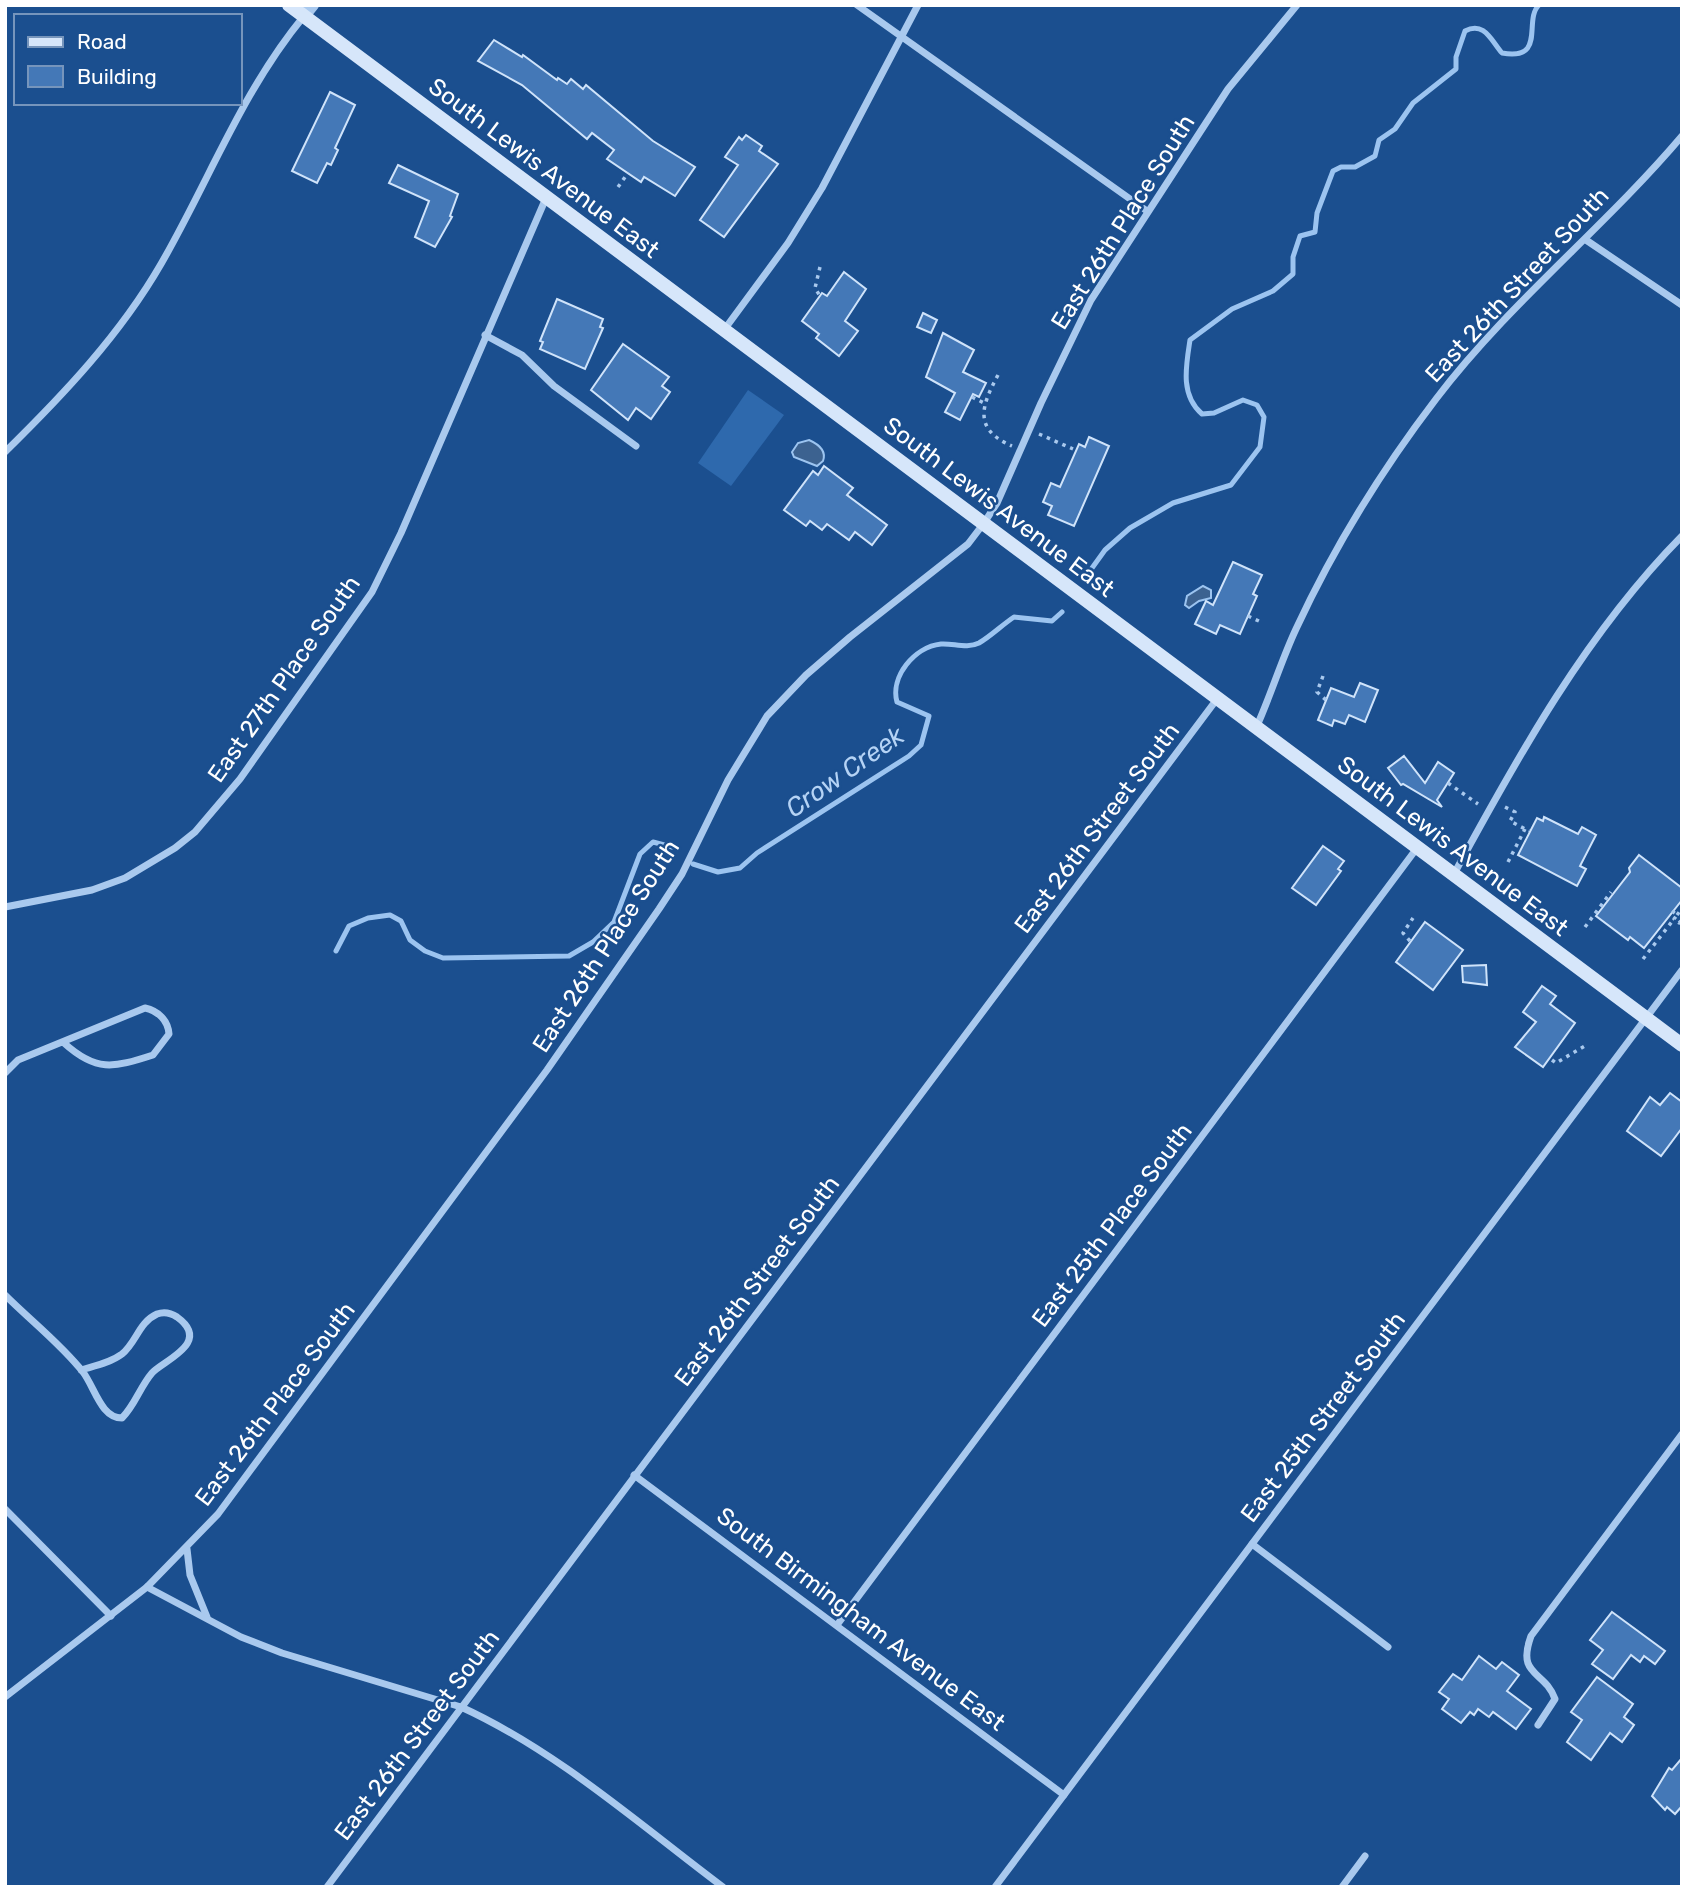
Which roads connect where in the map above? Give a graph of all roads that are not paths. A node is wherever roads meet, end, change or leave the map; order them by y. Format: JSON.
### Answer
{"nodes":[{"id":1,"x":289,"y":5,"type":"edge"},
{"id":2,"x":857,"y":5,"type":"edge"},
{"id":3,"x":918,"y":5,"type":"edge"},
{"id":4,"x":1297,"y":5,"type":"edge"},
{"id":5,"x":309,"y":11,"type":"edge"},
{"id":6,"x":900,"y":36,"type":"junction"},
{"id":7,"x":1682,"y":136,"type":"edge"},
{"id":8,"x":546,"y":198,"type":"junction"},
{"id":9,"x":1147,"y":211,"type":"junction"},
{"id":10,"x":1586,"y":240,"type":"junction"},
{"id":11,"x":1682,"y":305,"type":"edge"},
{"id":12,"x":723,"y":330,"type":"junction"},
{"id":13,"x":485,"y":335,"type":"junction"},
{"id":14,"x":636,"y":446,"type":"dead end"},
{"id":15,"x":5,"y":452,"type":"edge"},
{"id":16,"x":984,"y":523,"type":"junction"},
{"id":17,"x":1682,"y":536,"type":"edge"},
{"id":18,"x":1217,"y":699,"type":"junction"},
{"id":19,"x":1256,"y":727,"type":"junction"},
{"id":20,"x":1417,"y":848,"type":"junction"},
{"id":21,"x":1453,"y":875,"type":"junction"},
{"id":22,"x":5,"y":906,"type":"edge"},
{"id":23,"x":1682,"y":970,"type":"edge"},
{"id":24,"x":1646,"y":1018,"type":"junction"},
{"id":25,"x":64,"y":1043,"type":"junction"},
{"id":26,"x":1682,"y":1045,"type":"edge"},
{"id":27,"x":5,"y":1073,"type":"edge"},
{"id":28,"x":5,"y":1295,"type":"edge"},
{"id":29,"x":81,"y":1370,"type":"junction"},
{"id":30,"x":1682,"y":1434,"type":"edge"},
{"id":31,"x":634,"y":1475,"type":"junction"},
{"id":32,"x":5,"y":1508,"type":"edge"},
{"id":33,"x":1252,"y":1544,"type":"junction"},
{"id":34,"x":187,"y":1549,"type":"junction"},
{"id":35,"x":147,"y":1587,"type":"junction"},
{"id":36,"x":111,"y":1616,"type":"junction"},
{"id":37,"x":207,"y":1617,"type":"junction"},
{"id":38,"x":837,"y":1625,"type":"junction"},
{"id":39,"x":1388,"y":1647,"type":"dead end"},
{"id":40,"x":5,"y":1697,"type":"edge"},
{"id":41,"x":461,"y":1707,"type":"junction"},
{"id":42,"x":1538,"y":1725,"type":"dead end"},
{"id":43,"x":1064,"y":1795,"type":"junction"},
{"id":44,"x":1365,"y":1856,"type":"dead end"},
{"id":45,"x":327,"y":1887,"type":"edge"},
{"id":46,"x":723,"y":1887,"type":"edge"},
{"id":47,"x":995,"y":1887,"type":"edge"},
{"id":48,"x":1342,"y":1887,"type":"edge"}],
"edges":[{"from":1,"to":5,"type":"main road","name":"South Lewis Avenue East"},
{"from":2,"to":6,"type":"street"},
{"from":3,"to":6,"type":"street"},
{"from":4,"to":9,"type":"street","name":"East 26th Place South"},
{"from":5,"to":8,"type":"main road","name":"South Lewis Avenue East"},
{"from":5,"to":15,"type":"street"},
{"from":6,"to":9,"type":"street"},
{"from":6,"to":12,"type":"street"},
{"from":7,"to":10,"type":"street","name":"East 26th Street South"},
{"from":8,"to":12,"type":"main road","name":"South Lewis Avenue East"},
{"from":8,"to":13,"type":"street","name":"East 27th Place South"},
{"from":9,"to":16,"type":"street","name":"East 26th Place South"},
{"from":10,"to":11,"type":"street"},
{"from":10,"to":19,"type":"street","name":"East 26th Street South"},
{"from":12,"to":16,"type":"main road","name":"South Lewis Avenue East"},
{"from":13,"to":14,"type":"street"},
{"from":13,"to":22,"type":"street","name":"East 27th Place South"},
{"from":16,"to":18,"type":"main road","name":"South Lewis Avenue East"},
{"from":16,"to":34,"type":"street","name":"East 26th Place South"},
{"from":17,"to":21,"type":"street"},
{"from":18,"to":19,"type":"main road","name":"South Lewis Avenue East"},
{"from":18,"to":31,"type":"street","name":"East 26th Street South"},
{"from":19,"to":20,"type":"main road","name":"South Lewis Avenue East"},
{"from":20,"to":21,"type":"main road","name":"South Lewis Avenue East"},
{"from":20,"to":38,"type":"street","name":"East 25th Place South"},
{"from":21,"to":24,"type":"main road","name":"South Lewis Avenue East"},
{"from":23,"to":24,"type":"street","name":"East 25th Street South"},
{"from":24,"to":26,"type":"main road","name":"South Lewis Avenue East"},
{"from":24,"to":33,"type":"street","name":"East 25th Street South"},
{"from":25,"to":25,"type":"street"},
{"from":25,"to":27,"type":"street"},
{"from":28,"to":29,"type":"street"},
{"from":29,"to":29,"type":"street"},
{"from":30,"to":42,"type":"street"},
{"from":31,"to":38,"type":"street","name":"South Birmingham Avenue East"},
{"from":31,"to":41,"type":"street","name":"East 26th Street South"},
{"from":32,"to":36,"type":"street"},
{"from":33,"to":39,"type":"street"},
{"from":33,"to":43,"type":"street","name":"East 25th Street South"},
{"from":34,"to":35,"type":"street","name":"East 26th Place South"},
{"from":34,"to":37,"type":"street"},
{"from":35,"to":36,"type":"street","name":"East 26th Place South"},
{"from":35,"to":37,"type":"street"},
{"from":36,"to":40,"type":"street","name":"East 26th Place South"},
{"from":37,"to":41,"type":"street"},
{"from":38,"to":43,"type":"street","name":"South Birmingham Avenue East"},
{"from":41,"to":45,"type":"street","name":"East 26th Street South"},
{"from":41,"to":46,"type":"street"},
{"from":43,"to":47,"type":"street","name":"East 25th Street South"},
{"from":44,"to":48,"type":"street"}]}
